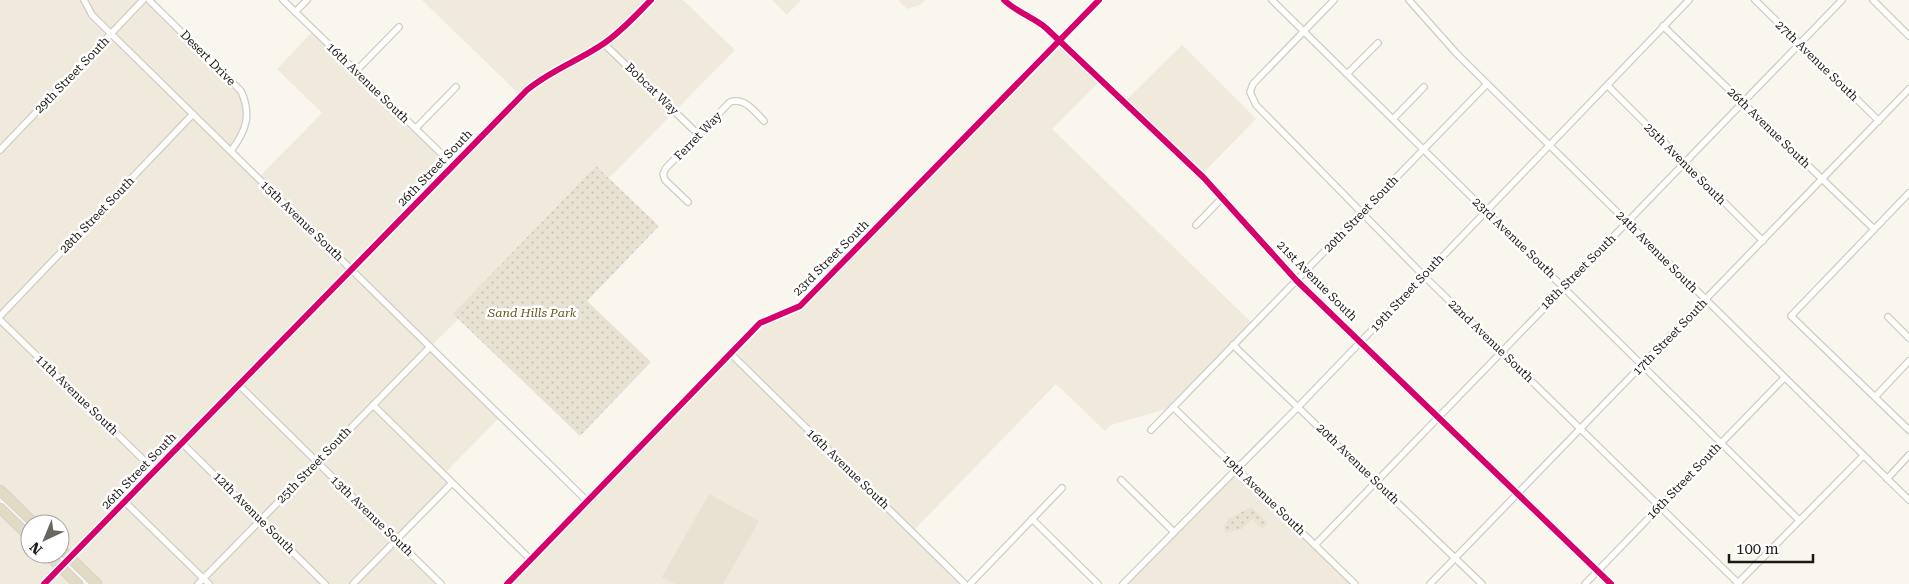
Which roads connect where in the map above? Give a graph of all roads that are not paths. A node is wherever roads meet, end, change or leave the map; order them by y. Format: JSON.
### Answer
{"nodes":[{"id":1,"x":84,"y":0,"type":"edge"},
{"id":2,"x":143,"y":0,"type":"edge"},
{"id":3,"x":149,"y":0,"type":"edge"},
{"id":4,"x":283,"y":0,"type":"edge"},
{"id":5,"x":307,"y":0,"type":"edge"},
{"id":6,"x":651,"y":0,"type":"edge"},
{"id":7,"x":1004,"y":0,"type":"edge"},
{"id":8,"x":1099,"y":0,"type":"edge"},
{"id":9,"x":1272,"y":0,"type":"edge"},
{"id":10,"x":1334,"y":0,"type":"edge"},
{"id":11,"x":1409,"y":0,"type":"edge"},
{"id":12,"x":1689,"y":0,"type":"edge"},
{"id":13,"x":1755,"y":0,"type":"edge"},
{"id":14,"x":1842,"y":0,"type":"edge"},
{"id":15,"x":1873,"y":0,"type":"edge"},
{"id":16,"x":295,"y":12,"type":"junction"},
{"id":17,"x":1663,"y":26,"type":"junction"},
{"id":18,"x":399,"y":27,"type":"dead end"},
{"id":19,"x":1303,"y":31,"type":"junction"},
{"id":20,"x":111,"y":34,"type":"junction"},
{"id":21,"x":1909,"y":36,"type":"edge"},
{"id":22,"x":1060,"y":41,"type":"junction"},
{"id":23,"x":1378,"y":43,"type":"dead end"},
{"id":24,"x":604,"y":44,"type":"junction"},
{"id":25,"x":1800,"y":44,"type":"junction"},
{"id":26,"x":356,"y":71,"type":"junction"},
{"id":27,"x":1347,"y":74,"type":"junction"},
{"id":28,"x":1487,"y":84,"type":"junction"},
{"id":29,"x":1608,"y":86,"type":"junction"},
{"id":30,"x":1424,"y":87,"type":"dead end"},
{"id":31,"x":456,"y":88,"type":"dead end"},
{"id":32,"x":1909,"y":89,"type":"edge"},
{"id":33,"x":1743,"y":102,"type":"junction"},
{"id":34,"x":193,"y":114,"type":"junction"},
{"id":35,"x":1392,"y":119,"type":"junction"},
{"id":36,"x":764,"y":121,"type":"dead end"},
{"id":37,"x":1879,"y":121,"type":"junction"},
{"id":38,"x":416,"y":128,"type":"junction"},
{"id":39,"x":699,"y":135,"type":"junction"},
{"id":40,"x":1548,"y":145,"type":"junction"},
{"id":41,"x":1423,"y":149,"type":"junction"},
{"id":42,"x":0,"y":150,"type":"edge"},
{"id":43,"x":231,"y":151,"type":"junction"},
{"id":44,"x":1684,"y":164,"type":"junction"},
{"id":45,"x":454,"y":165,"type":"junction"},
{"id":46,"x":1822,"y":179,"type":"junction"},
{"id":47,"x":1909,"y":193,"type":"edge"},
{"id":48,"x":1223,"y":197,"type":"junction"},
{"id":49,"x":688,"y":202,"type":"dead end"},
{"id":50,"x":1485,"y":210,"type":"junction"},
{"id":51,"x":1361,"y":213,"type":"junction"},
{"id":52,"x":1627,"y":222,"type":"junction"},
{"id":53,"x":1196,"y":225,"type":"dead end"},
{"id":54,"x":1874,"y":229,"type":"junction"},
{"id":55,"x":1763,"y":241,"type":"junction"},
{"id":56,"x":351,"y":270,"type":"junction"},
{"id":57,"x":1423,"y":275,"type":"junction"},
{"id":58,"x":1297,"y":281,"type":"junction"},
{"id":59,"x":1564,"y":286,"type":"junction"},
{"id":60,"x":1706,"y":301,"type":"junction"},
{"id":61,"x":0,"y":316,"type":"edge"},
{"id":62,"x":1888,"y":317,"type":"dead end"},
{"id":63,"x":0,"y":320,"type":"edge"},
{"id":64,"x":1909,"y":338,"type":"edge"},
{"id":65,"x":1361,"y":341,"type":"junction"},
{"id":66,"x":1233,"y":345,"type":"junction"},
{"id":67,"x":430,"y":347,"type":"junction"},
{"id":68,"x":1501,"y":352,"type":"junction"},
{"id":69,"x":731,"y":354,"type":"junction"},
{"id":70,"x":1909,"y":362,"type":"edge"},
{"id":71,"x":1644,"y":365,"type":"junction"},
{"id":72,"x":1784,"y":378,"type":"junction"},
{"id":73,"x":239,"y":385,"type":"junction"},
{"id":74,"x":1875,"y":397,"type":"junction"},
{"id":75,"x":373,"y":405,"type":"junction"},
{"id":76,"x":1173,"y":407,"type":"junction"},
{"id":77,"x":1298,"y":407,"type":"junction"},
{"id":78,"x":1438,"y":418,"type":"junction"},
{"id":79,"x":1581,"y":429,"type":"junction"},
{"id":80,"x":1151,"y":430,"type":"dead end"},
{"id":81,"x":1909,"y":430,"type":"edge"},
{"id":82,"x":1722,"y":442,"type":"junction"},
{"id":83,"x":182,"y":443,"type":"junction"},
{"id":84,"x":1863,"y":456,"type":"junction"},
{"id":85,"x":1909,"y":456,"type":"edge"},
{"id":86,"x":317,"y":462,"type":"junction"},
{"id":87,"x":1236,"y":469,"type":"junction"},
{"id":88,"x":155,"y":471,"type":"junction"},
{"id":89,"x":1887,"y":478,"type":"junction"},
{"id":90,"x":1121,"y":480,"type":"dead end"},
{"id":91,"x":452,"y":482,"type":"junction"},
{"id":92,"x":1377,"y":482,"type":"junction"},
{"id":93,"x":1062,"y":488,"type":"dead end"},
{"id":94,"x":0,"y":490,"type":"edge"},
{"id":95,"x":1517,"y":494,"type":"junction"},
{"id":96,"x":1909,"y":500,"type":"edge"},
{"id":97,"x":125,"y":502,"type":"junction"},
{"id":98,"x":588,"y":502,"type":"junction"},
{"id":99,"x":1660,"y":506,"type":"junction"},
{"id":100,"x":0,"y":508,"type":"edge"},
{"id":101,"x":25,"y":514,"type":"edge"},
{"id":102,"x":1032,"y":519,"type":"junction"},
{"id":103,"x":261,"y":520,"type":"junction"},
{"id":104,"x":1799,"y":520,"type":"junction"},
{"id":105,"x":20,"y":527,"type":"edge"},
{"id":106,"x":1174,"y":532,"type":"junction"},
{"id":107,"x":396,"y":540,"type":"junction"},
{"id":108,"x":1315,"y":545,"type":"junction"},
{"id":109,"x":70,"y":557,"type":"joint"},
{"id":110,"x":1456,"y":558,"type":"junction"},
{"id":111,"x":531,"y":560,"type":"junction"},
{"id":112,"x":57,"y":564,"type":"edge"},
{"id":113,"x":63,"y":564,"type":"edge"},
{"id":114,"x":60,"y":567,"type":"junction"},
{"id":115,"x":1597,"y":571,"type":"junction"},
{"id":116,"x":203,"y":578,"type":"junction"},
{"id":117,"x":44,"y":584,"type":"edge"},
{"id":118,"x":78,"y":584,"type":"edge"},
{"id":119,"x":97,"y":584,"type":"edge"},
{"id":120,"x":198,"y":584,"type":"edge"},
{"id":121,"x":209,"y":584,"type":"edge"},
{"id":122,"x":325,"y":584,"type":"edge"},
{"id":123,"x":352,"y":584,"type":"edge"},
{"id":124,"x":441,"y":584,"type":"edge"},
{"id":125,"x":507,"y":584,"type":"edge"},
{"id":126,"x":966,"y":584,"type":"edge"},
{"id":127,"x":970,"y":584,"type":"edge"},
{"id":128,"x":1098,"y":584,"type":"edge"},
{"id":129,"x":1123,"y":584,"type":"edge"},
{"id":130,"x":1355,"y":584,"type":"edge"},
{"id":131,"x":1430,"y":584,"type":"edge"},
{"id":132,"x":1482,"y":584,"type":"edge"},
{"id":133,"x":1585,"y":584,"type":"edge"},
{"id":134,"x":1611,"y":584,"type":"edge"},
{"id":135,"x":1738,"y":584,"type":"edge"}],
"edges":[{"from":1,"to":20,"type":"street","name":"15th Avenue South"},
{"from":2,"to":20,"type":"street","name":"29th Street South"},
{"from":3,"to":43,"type":"street","name":"Desert Drive"},
{"from":4,"to":16,"type":"street","name":"16th Avenue South"},
{"from":5,"to":16,"type":"street"},
{"from":6,"to":24,"type":"street","name":"26th Street South"},
{"from":7,"to":22,"type":"street","name":"21st Avenue South"},
{"from":8,"to":22,"type":"street","name":"23rd Street South"},
{"from":9,"to":19,"type":"street","name":"23rd Avenue South"},
{"from":10,"to":19,"type":"street"},
{"from":11,"to":28,"type":"street","name":"24th Avenue South"},
{"from":12,"to":17,"type":"street","name":"19th Street South"},
{"from":13,"to":25,"type":"street","name":"27th Avenue South"},
{"from":14,"to":25,"type":"street","name":"18th Street South"},
{"from":15,"to":21,"type":"street"},
{"from":16,"to":26,"type":"street","name":"16th Avenue South"},
{"from":17,"to":29,"type":"street","name":"19th Street South"},
{"from":17,"to":33,"type":"street","name":"26th Avenue South"},
{"from":18,"to":26,"type":"street"},
{"from":19,"to":27,"type":"street","name":"23rd Avenue South"},
{"from":19,"to":51,"type":"street","name":"22nd Avenue South"},
{"from":20,"to":34,"type":"street","name":"15th Avenue South"},
{"from":20,"to":42,"type":"street","name":"29th Street South"},
{"from":22,"to":48,"type":"street","name":"21st Avenue South"},
{"from":22,"to":69,"type":"street","name":"23rd Street South"},
{"from":23,"to":27,"type":"street"},
{"from":24,"to":39,"type":"street","name":"Bobcat Way"},
{"from":24,"to":45,"type":"street","name":"26th Street South"},
{"from":25,"to":33,"type":"street","name":"18th Street South"},
{"from":25,"to":37,"type":"street","name":"27th Avenue South"},
{"from":26,"to":38,"type":"street","name":"16th Avenue South"},
{"from":27,"to":35,"type":"street","name":"23rd Avenue South"},
{"from":28,"to":40,"type":"street","name":"24th Avenue South"},
{"from":28,"to":41,"type":"street","name":"20th Street South"},
{"from":29,"to":40,"type":"street","name":"19th Street South"},
{"from":29,"to":44,"type":"street","name":"25th Avenue South"},
{"from":30,"to":35,"type":"street"},
{"from":31,"to":38,"type":"street"},
{"from":32,"to":37,"type":"street","name":"17th Street South"},
{"from":33,"to":44,"type":"street","name":"18th Street South"},
{"from":33,"to":46,"type":"street","name":"26th Avenue South"},
{"from":34,"to":43,"type":"street","name":"15th Avenue South"},
{"from":34,"to":61,"type":"street","name":"28th Street South"},
{"from":35,"to":41,"type":"street","name":"23rd Avenue South"},
{"from":36,"to":39,"type":"street","name":"Ferret Way"},
{"from":37,"to":46,"type":"street","name":"17th Street South"},
{"from":38,"to":45,"type":"street","name":"16th Avenue South"},
{"from":39,"to":49,"type":"street","name":"Ferret Way"},
{"from":40,"to":50,"type":"street","name":"19th Street South"},
{"from":40,"to":52,"type":"street","name":"24th Avenue South"},
{"from":41,"to":50,"type":"street","name":"23rd Avenue South"},
{"from":41,"to":51,"type":"street","name":"20th Street South"},
{"from":43,"to":56,"type":"street","name":"15th Avenue South"},
{"from":44,"to":52,"type":"street","name":"18th Street South"},
{"from":44,"to":55,"type":"street","name":"25th Avenue South"},
{"from":45,"to":56,"type":"street","name":"26th Street South"},
{"from":46,"to":54,"type":"street","name":"26th Avenue South"},
{"from":46,"to":55,"type":"street","name":"17th Street South"},
{"from":47,"to":54,"type":"street"},
{"from":48,"to":53,"type":"street"},
{"from":48,"to":58,"type":"street","name":"21st Avenue South"},
{"from":50,"to":57,"type":"street","name":"19th Street South"},
{"from":50,"to":59,"type":"street","name":"23rd Avenue South"},
{"from":51,"to":57,"type":"street","name":"22nd Avenue South"},
{"from":51,"to":58,"type":"street","name":"20th Street South"},
{"from":52,"to":59,"type":"street","name":"18th Street South"},
{"from":52,"to":60,"type":"street","name":"24th Avenue South"},
{"from":54,"to":74,"type":"street"},
{"from":55,"to":60,"type":"street","name":"17th Street South"},
{"from":56,"to":67,"type":"street","name":"15th Avenue South"},
{"from":56,"to":73,"type":"street","name":"26th Street South"},
{"from":57,"to":65,"type":"street","name":"19th Street South"},
{"from":57,"to":68,"type":"street","name":"22nd Avenue South"},
{"from":58,"to":65,"type":"street","name":"21st Avenue South"},
{"from":58,"to":66,"type":"street","name":"20th Street South"},
{"from":59,"to":68,"type":"street","name":"18th Street South"},
{"from":59,"to":71,"type":"street","name":"23rd Avenue South"},
{"from":60,"to":71,"type":"street","name":"17th Street South"},
{"from":60,"to":72,"type":"street","name":"24th Avenue South"},
{"from":62,"to":64,"type":"street"},
{"from":63,"to":88,"type":"street","name":"11th Avenue South"},
{"from":65,"to":77,"type":"street","name":"19th Street South"},
{"from":65,"to":78,"type":"street","name":"21st Avenue South"},
{"from":66,"to":76,"type":"street","name":"20th Street South"},
{"from":66,"to":77,"type":"street","name":"20th Avenue South"},
{"from":67,"to":75,"type":"street","name":"25th Street South"},
{"from":67,"to":98,"type":"street","name":"15th Avenue South"},
{"from":68,"to":78,"type":"street","name":"18th Street South"},
{"from":68,"to":79,"type":"street","name":"22nd Avenue South"},
{"from":69,"to":98,"type":"street","name":"23rd Street South"},
{"from":69,"to":126,"type":"street","name":"16th Avenue South"},
{"from":70,"to":74,"type":"street"},
{"from":71,"to":79,"type":"street","name":"17th Street South"},
{"from":71,"to":82,"type":"street","name":"23rd Avenue South"},
{"from":72,"to":82,"type":"street","name":"16th Street South"},
{"from":72,"to":84,"type":"street","name":"24th Avenue South"},
{"from":73,"to":83,"type":"street","name":"26th Street South"},
{"from":73,"to":86,"type":"street","name":"13th Avenue South"},
{"from":74,"to":81,"type":"street"},
{"from":75,"to":86,"type":"street","name":"25th Street South"},
{"from":75,"to":91,"type":"street"},
{"from":76,"to":80,"type":"street","name":"20th Street South"},
{"from":76,"to":87,"type":"street","name":"19th Avenue South"},
{"from":77,"to":87,"type":"street","name":"19th Street South"},
{"from":77,"to":92,"type":"street","name":"20th Avenue South"},
{"from":78,"to":92,"type":"street","name":"18th Street South"},
{"from":78,"to":95,"type":"street","name":"21st Avenue South"},
{"from":79,"to":95,"type":"street","name":"17th Street South"},
{"from":79,"to":99,"type":"street","name":"22nd Avenue South"},
{"from":82,"to":99,"type":"street","name":"16th Street South"},
{"from":82,"to":104,"type":"street","name":"23rd Avenue South"},
{"from":83,"to":88,"type":"street","name":"26th Street South"},
{"from":83,"to":103,"type":"street","name":"12th Avenue South"},
{"from":84,"to":89,"type":"street","name":"24th Avenue South"},
{"from":84,"to":104,"type":"street"},
{"from":85,"to":89,"type":"street"},
{"from":86,"to":103,"type":"street","name":"25th Street South"},
{"from":86,"to":107,"type":"street","name":"13th Avenue South"},
{"from":87,"to":106,"type":"street","name":"19th Street South"},
{"from":87,"to":108,"type":"street","name":"19th Avenue South"},
{"from":88,"to":97,"type":"street","name":"26th Street South"},
{"from":89,"to":96,"type":"street","name":"24th Avenue South"},
{"from":90,"to":106,"type":"street"},
{"from":91,"to":107,"type":"street"},
{"from":91,"to":111,"type":"street"},
{"from":92,"to":108,"type":"street","name":"18th Street South"},
{"from":92,"to":110,"type":"street","name":"20th Avenue South"},
{"from":93,"to":102,"type":"street"},
{"from":94,"to":101,"type":"highway"},
{"from":95,"to":110,"type":"street","name":"17th Street South"},
{"from":95,"to":115,"type":"street","name":"21st Avenue South"},
{"from":97,"to":109,"type":"street","name":"26th Street South"},
{"from":97,"to":116,"type":"street"},
{"from":98,"to":111,"type":"street","name":"23rd Street South"},
{"from":99,"to":115,"type":"street","name":"16th Street South"},
{"from":99,"to":135,"type":"street","name":"22nd Avenue South"},
{"from":100,"to":105,"type":"highway"},
{"from":102,"to":127,"type":"street"},
{"from":102,"to":128,"type":"street"},
{"from":103,"to":116,"type":"street","name":"25th Street South"},
{"from":103,"to":122,"type":"street","name":"12th Avenue South"},
{"from":104,"to":135,"type":"street"},
{"from":106,"to":129,"type":"street","name":"19th Street South"},
{"from":107,"to":123,"type":"street"},
{"from":107,"to":124,"type":"street","name":"13th Avenue South"},
{"from":108,"to":130,"type":"street","name":"19th Avenue South"},
{"from":109,"to":119,"type":"highway"},
{"from":110,"to":131,"type":"street","name":"17th Street South"},
{"from":110,"to":132,"type":"street","name":"20th Avenue South"},
{"from":111,"to":125,"type":"street","name":"23rd Street South"},
{"from":112,"to":114,"type":"highway"},
{"from":113,"to":114,"type":"street","name":"26th Street South"},
{"from":114,"to":117,"type":"street","name":"26th Street South"},
{"from":114,"to":118,"type":"highway"},
{"from":115,"to":133,"type":"street","name":"16th Street South"},
{"from":115,"to":134,"type":"street","name":"21st Avenue South"},
{"from":116,"to":120,"type":"street","name":"25th Street South"},
{"from":116,"to":121,"type":"street"}]}
